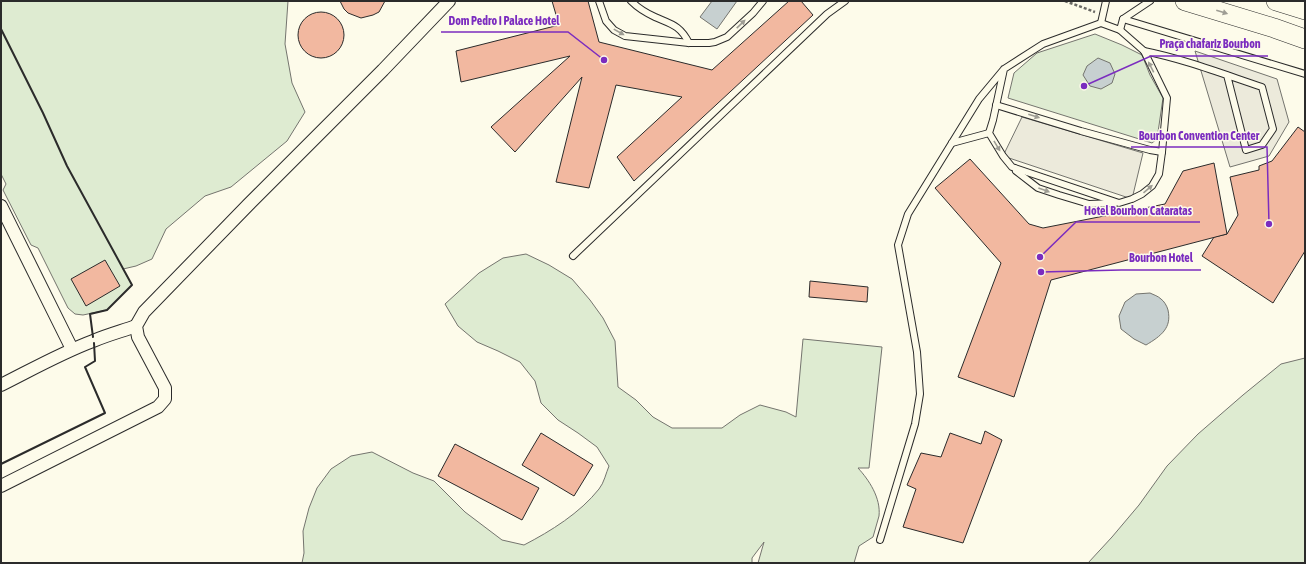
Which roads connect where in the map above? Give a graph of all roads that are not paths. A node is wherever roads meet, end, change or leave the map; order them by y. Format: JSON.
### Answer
{"nodes":[{"id":1,"x":449,"y":1,"type":"edge"},
{"id":2,"x":599,"y":1,"type":"edge"},
{"id":3,"x":631,"y":1,"type":"edge"},
{"id":4,"x":763,"y":1,"type":"edge"},
{"id":5,"x":845,"y":1,"type":"edge"},
{"id":6,"x":1106,"y":1,"type":"edge"},
{"id":7,"x":1150,"y":1,"type":"edge"},
{"id":8,"x":1185,"y":1,"type":"edge"},
{"id":9,"x":1276,"y":1,"type":"edge"},
{"id":10,"x":1305,"y":10,"type":"edge"},
{"id":11,"x":1123,"y":19,"type":"junction"},
{"id":12,"x":1101,"y":23,"type":"junction"},
{"id":13,"x":1120,"y":30,"type":"junction"},
{"id":14,"x":1305,"y":39,"type":"edge"},
{"id":15,"x":689,"y":43,"type":"junction"},
{"id":16,"x":1144,"y":51,"type":"junction"},
{"id":17,"x":1004,"y":69,"type":"junction"},
{"id":18,"x":1305,"y":74,"type":"edge"},
{"id":19,"x":1227,"y":75,"type":"junction"},
{"id":20,"x":996,"y":105,"type":"junction"},
{"id":21,"x":989,"y":133,"type":"junction"},
{"id":22,"x":952,"y":144,"type":"junction"},
{"id":23,"x":1162,"y":152,"type":"junction"},
{"id":24,"x":1012,"y":168,"type":"junction"},
{"id":25,"x":1119,"y":203,"type":"junction"},
{"id":26,"x":1,"y":206,"type":"edge"},
{"id":27,"x":5,"y":224,"type":"edge"},
{"id":28,"x":573,"y":256,"type":"dead end"},
{"id":29,"x":136,"y":326,"type":"junction"},
{"id":30,"x":72,"y":349,"type":"junction"},
{"id":31,"x":1,"y":385,"type":"edge"},
{"id":32,"x":1,"y":486,"type":"edge"},
{"id":33,"x":880,"y":540,"type":"dead end"}],
"edges":[{"from":1,"to":29,"type":"street"},
{"from":2,"to":15,"type":"lane","one_way":true},
{"from":3,"to":15,"type":"lane"},
{"from":15,"to":4,"type":"lane","one_way":true},
{"from":5,"to":28,"type":"lane"},
{"from":6,"to":12,"type":"lane"},
{"from":7,"to":11,"type":"lane"},
{"from":8,"to":14,"type":"main road","one_way":true},
{"from":9,"to":10,"type":"main road"},
{"from":11,"to":13,"type":"lane"},
{"from":11,"to":18,"type":"lane"},
{"from":12,"to":13,"type":"lane"},
{"from":12,"to":17,"type":"lane"},
{"from":13,"to":16,"type":"lane"},
{"from":16,"to":19,"type":"lane"},
{"from":23,"to":16,"type":"lane","one_way":true},
{"from":17,"to":20,"type":"lane"},
{"from":17,"to":22,"type":"lane"},
{"from":19,"to":19,"type":"lane"},
{"from":20,"to":21,"type":"lane"},
{"from":20,"to":23,"type":"lane","one_way":true},
{"from":21,"to":22,"type":"lane"},
{"from":21,"to":24,"type":"lane","one_way":true},
{"from":22,"to":33,"type":"lane"},
{"from":25,"to":23,"type":"lane","one_way":true},
{"from":24,"to":25,"type":"lane"},
{"from":24,"to":25,"type":"lane","one_way":true},
{"from":26,"to":27,"type":"street"},
{"from":27,"to":30,"type":"street"},
{"from":29,"to":30,"type":"street"},
{"from":29,"to":32,"type":"street"},
{"from":30,"to":31,"type":"street"}]}
